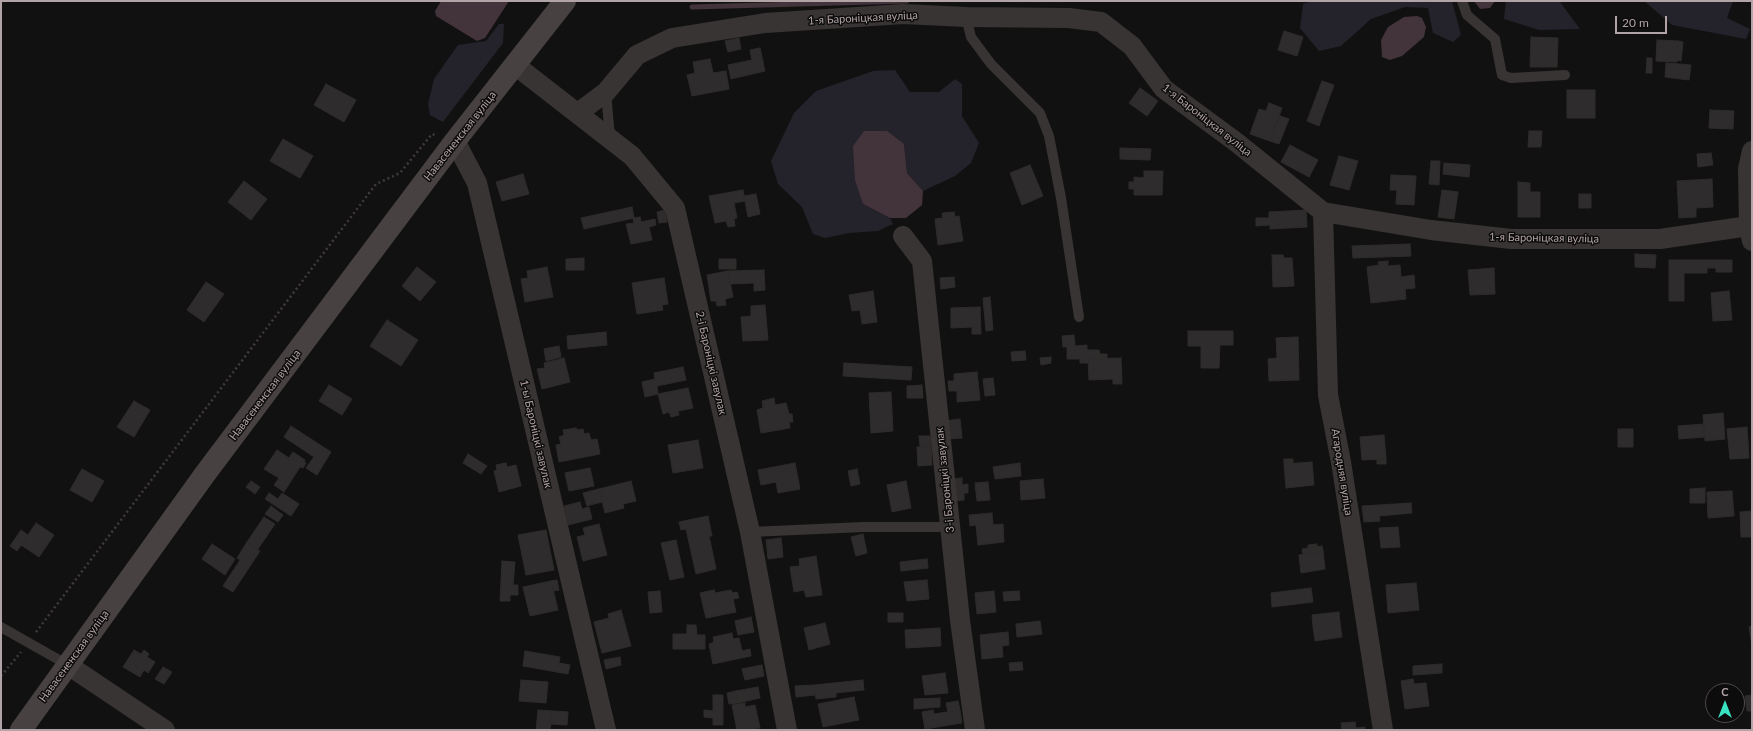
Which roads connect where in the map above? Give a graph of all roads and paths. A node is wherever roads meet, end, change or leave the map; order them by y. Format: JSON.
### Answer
{"nodes":[{"id":1,"x":565,"y":1,"type":"edge"},
{"id":2,"x":1462,"y":1,"type":"edge"},
{"id":3,"x":966,"y":17,"type":"junction"},
{"id":4,"x":515,"y":64,"type":"junction"},
{"id":5,"x":1565,"y":75,"type":"dead end"},
{"id":6,"x":606,"y":92,"type":"junction"},
{"id":7,"x":578,"y":113,"type":"junction"},
{"id":8,"x":610,"y":139,"type":"junction"},
{"id":9,"x":455,"y":142,"type":"junction"},
{"id":10,"x":1752,"y":151,"type":"edge"},
{"id":11,"x":1323,"y":212,"type":"junction"},
{"id":12,"x":1751,"y":233,"type":"edge"},
{"id":13,"x":903,"y":236,"type":"dead end"},
{"id":14,"x":1079,"y":317,"type":"dead end"},
{"id":15,"x":950,"y":526,"type":"junction"},
{"id":16,"x":750,"y":532,"type":"junction"},
{"id":17,"x":1,"y":627,"type":"edge"},
{"id":18,"x":28,"y":643,"type":"junction"},
{"id":19,"x":68,"y":665,"type":"junction"},
{"id":20,"x":1,"y":676,"type":"edge"},
{"id":21,"x":21,"y":730,"type":"edge"},
{"id":22,"x":165,"y":730,"type":"edge"},
{"id":23,"x":606,"y":730,"type":"edge"},
{"id":24,"x":788,"y":730,"type":"edge"},
{"id":25,"x":975,"y":730,"type":"edge"},
{"id":26,"x":1383,"y":730,"type":"edge"}],
"edges":[{"from":1,"to":4,"type":"main road","name":"Навасененская вуліца"},
{"from":2,"to":5,"type":"lane"},
{"from":3,"to":6,"type":"street","name":"1-я Бароніцкая вуліца"},
{"from":3,"to":11,"type":"street","name":"1-я Бароніцкая вуліца"},
{"from":3,"to":14,"type":"lane"},
{"from":4,"to":7,"type":"street","name":"2-і Бароніцкі завулак"},
{"from":4,"to":9,"type":"main road","name":"Навасененская вуліца"},
{"from":6,"to":7,"type":"street","name":"1-я Бароніцкая вуліца"},
{"from":6,"to":8,"type":"lane"},
{"from":7,"to":8,"type":"street","name":"2-і Бароніцкі завулак"},
{"from":8,"to":16,"type":"street","name":"2-і Бароніцкі завулак"},
{"from":9,"to":18,"type":"path"},
{"from":9,"to":19,"type":"main road","name":"Навасененская вуліца"},
{"from":9,"to":23,"type":"street","name":"1-ы Бароніцкі завулак"},
{"from":10,"to":12,"type":"street"},
{"from":11,"to":12,"type":"street","name":"1-я Бароніцкая вуліца"},
{"from":11,"to":26,"type":"street","name":"Агародняя вуліца"},
{"from":13,"to":15,"type":"street","name":"3-і Бароніцкі завулак"},
{"from":15,"to":16,"type":"lane"},
{"from":15,"to":25,"type":"street","name":"3-і Бароніцкі завулак"},
{"from":16,"to":24,"type":"street","name":"2-і Бароніцкі завулак"},
{"from":17,"to":18,"type":"lane"},
{"from":18,"to":19,"type":"lane"},
{"from":18,"to":20,"type":"path"},
{"from":19,"to":21,"type":"main road","name":"Навасененская вуліца"},
{"from":19,"to":22,"type":"street"}]}
